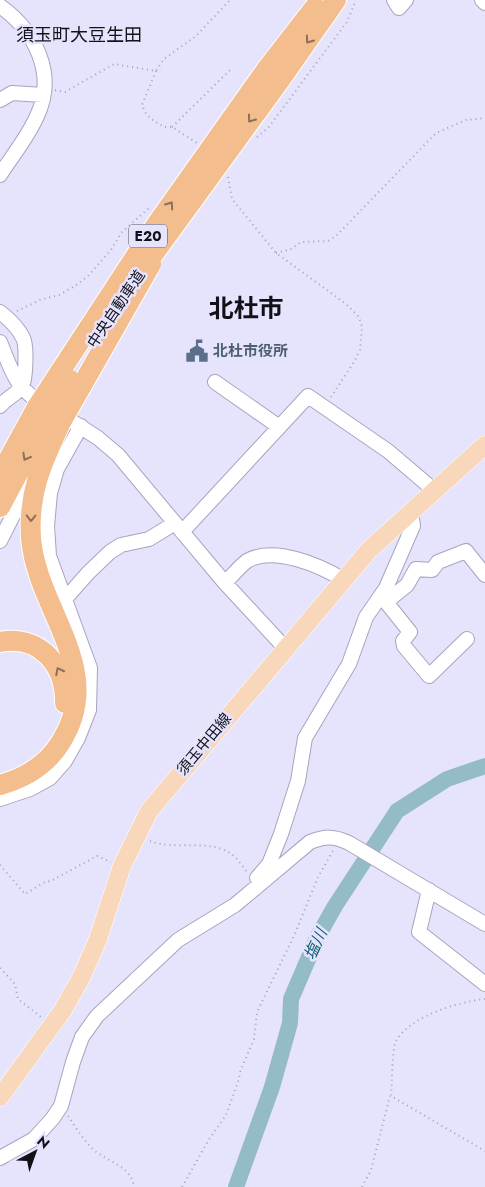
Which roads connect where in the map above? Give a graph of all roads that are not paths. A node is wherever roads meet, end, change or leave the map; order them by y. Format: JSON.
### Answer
{"nodes":[{"id":1,"x":320,"y":0,"type":"edge"},
{"id":2,"x":336,"y":0,"type":"edge"},
{"id":3,"x":394,"y":0,"type":"edge"},
{"id":4,"x":406,"y":0,"type":"edge"},
{"id":5,"x":482,"y":0,"type":"edge"},
{"id":6,"x":485,"y":4,"type":"edge"},
{"id":7,"x":0,"y":6,"type":"edge"},
{"id":8,"x":273,"y":75,"type":"junction"},
{"id":9,"x":43,"y":91,"type":"junction"},
{"id":10,"x":0,"y":100,"type":"edge"},
{"id":11,"x":0,"y":175,"type":"edge"},
{"id":12,"x":3,"y":314,"type":"edge"},
{"id":13,"x":0,"y":342,"type":"edge"},
{"id":14,"x":215,"y":382,"type":"dead end"},
{"id":15,"x":21,"y":388,"type":"junction"},
{"id":16,"x":0,"y":406,"type":"edge"},
{"id":17,"x":49,"y":415,"type":"junction"},
{"id":18,"x":81,"y":426,"type":"junction"},
{"id":19,"x":278,"y":426,"type":"junction"},
{"id":20,"x":485,"y":445,"type":"edge"},
{"id":21,"x":41,"y":465,"type":"junction"},
{"id":22,"x":0,"y":475,"type":"edge"},
{"id":23,"x":435,"y":491,"type":"junction"},
{"id":24,"x":0,"y":507,"type":"edge"},
{"id":25,"x":411,"y":512,"type":"junction"},
{"id":26,"x":179,"y":528,"type":"junction"},
{"id":27,"x":0,"y":541,"type":"edge"},
{"id":28,"x":485,"y":575,"type":"edge"},
{"id":29,"x":344,"y":580,"type":"junction"},
{"id":30,"x":225,"y":583,"type":"junction"},
{"id":31,"x":66,"y":598,"type":"junction"},
{"id":32,"x":383,"y":600,"type":"junction"},
{"id":33,"x":467,"y":640,"type":"dead end"},
{"id":34,"x":0,"y":642,"type":"edge"},
{"id":35,"x":286,"y":649,"type":"junction"},
{"id":36,"x":0,"y":774,"type":"edge"},
{"id":37,"x":0,"y":785,"type":"edge"},
{"id":38,"x":0,"y":798,"type":"edge"},
{"id":39,"x":424,"y":886,"type":"junction"},
{"id":40,"x":251,"y":892,"type":"junction"},
{"id":41,"x":485,"y":924,"type":"edge"},
{"id":42,"x":485,"y":984,"type":"edge"},
{"id":43,"x":0,"y":1097,"type":"edge"},
{"id":44,"x":0,"y":1158,"type":"edge"}],
"edges":[{"from":1,"to":8,"type":"highway","name":"中央自動車道","number":"E20"},
{"from":2,"to":8,"type":"highway","name":"中央自動車道","number":"E20","one_way":true},
{"from":3,"to":4,"type":"street"},
{"from":5,"to":6,"type":"street"},
{"from":7,"to":9,"type":"street"},
{"from":8,"to":17,"type":"highway","name":"中央自動車道","number":"E20","one_way":true,"bridge":true},
{"from":17,"to":8,"type":"highway","name":"中央自動車道","number":"E20","one_way":true,"bridge":true},
{"from":9,"to":10,"type":"street"},
{"from":9,"to":11,"type":"street"},
{"from":12,"to":15,"type":"street"},
{"from":13,"to":15,"type":"street"},
{"from":14,"to":19,"type":"street"},
{"from":15,"to":16,"type":"street"},
{"from":15,"to":18,"type":"street"},
{"from":17,"to":21,"type":"highway"},
{"from":17,"to":22,"type":"highway","name":"中央自動車道","number":"E20"},
{"from":17,"to":24,"type":"highway","name":"中央自動車道","number":"E20","one_way":true},
{"from":18,"to":26,"type":"street"},
{"from":18,"to":31,"type":"street"},
{"from":19,"to":23,"type":"street"},
{"from":19,"to":26,"type":"street"},
{"from":20,"to":23,"type":"main road","name":"須玉中田線"},
{"from":21,"to":27,"type":"street"},
{"from":21,"to":37,"type":"highway","one_way":true},
{"from":23,"to":25,"type":"main road","name":"須玉中田線"},
{"from":25,"to":29,"type":"main road","name":"須玉中田線"},
{"from":25,"to":32,"type":"street"},
{"from":26,"to":30,"type":"street"},
{"from":26,"to":31,"type":"street"},
{"from":28,"to":32,"type":"street"},
{"from":29,"to":30,"type":"street"},
{"from":29,"to":35,"type":"main road","name":"須玉中田線"},
{"from":30,"to":35,"type":"street"},
{"from":31,"to":38,"type":"street"},
{"from":32,"to":33,"type":"street"},
{"from":32,"to":40,"type":"street"},
{"from":36,"to":34,"type":"highway","one_way":true},
{"from":35,"to":43,"type":"main road","name":"須玉中田線"},
{"from":39,"to":40,"type":"street"},
{"from":39,"to":41,"type":"street"},
{"from":39,"to":42,"type":"street"},
{"from":40,"to":44,"type":"street"}]}
